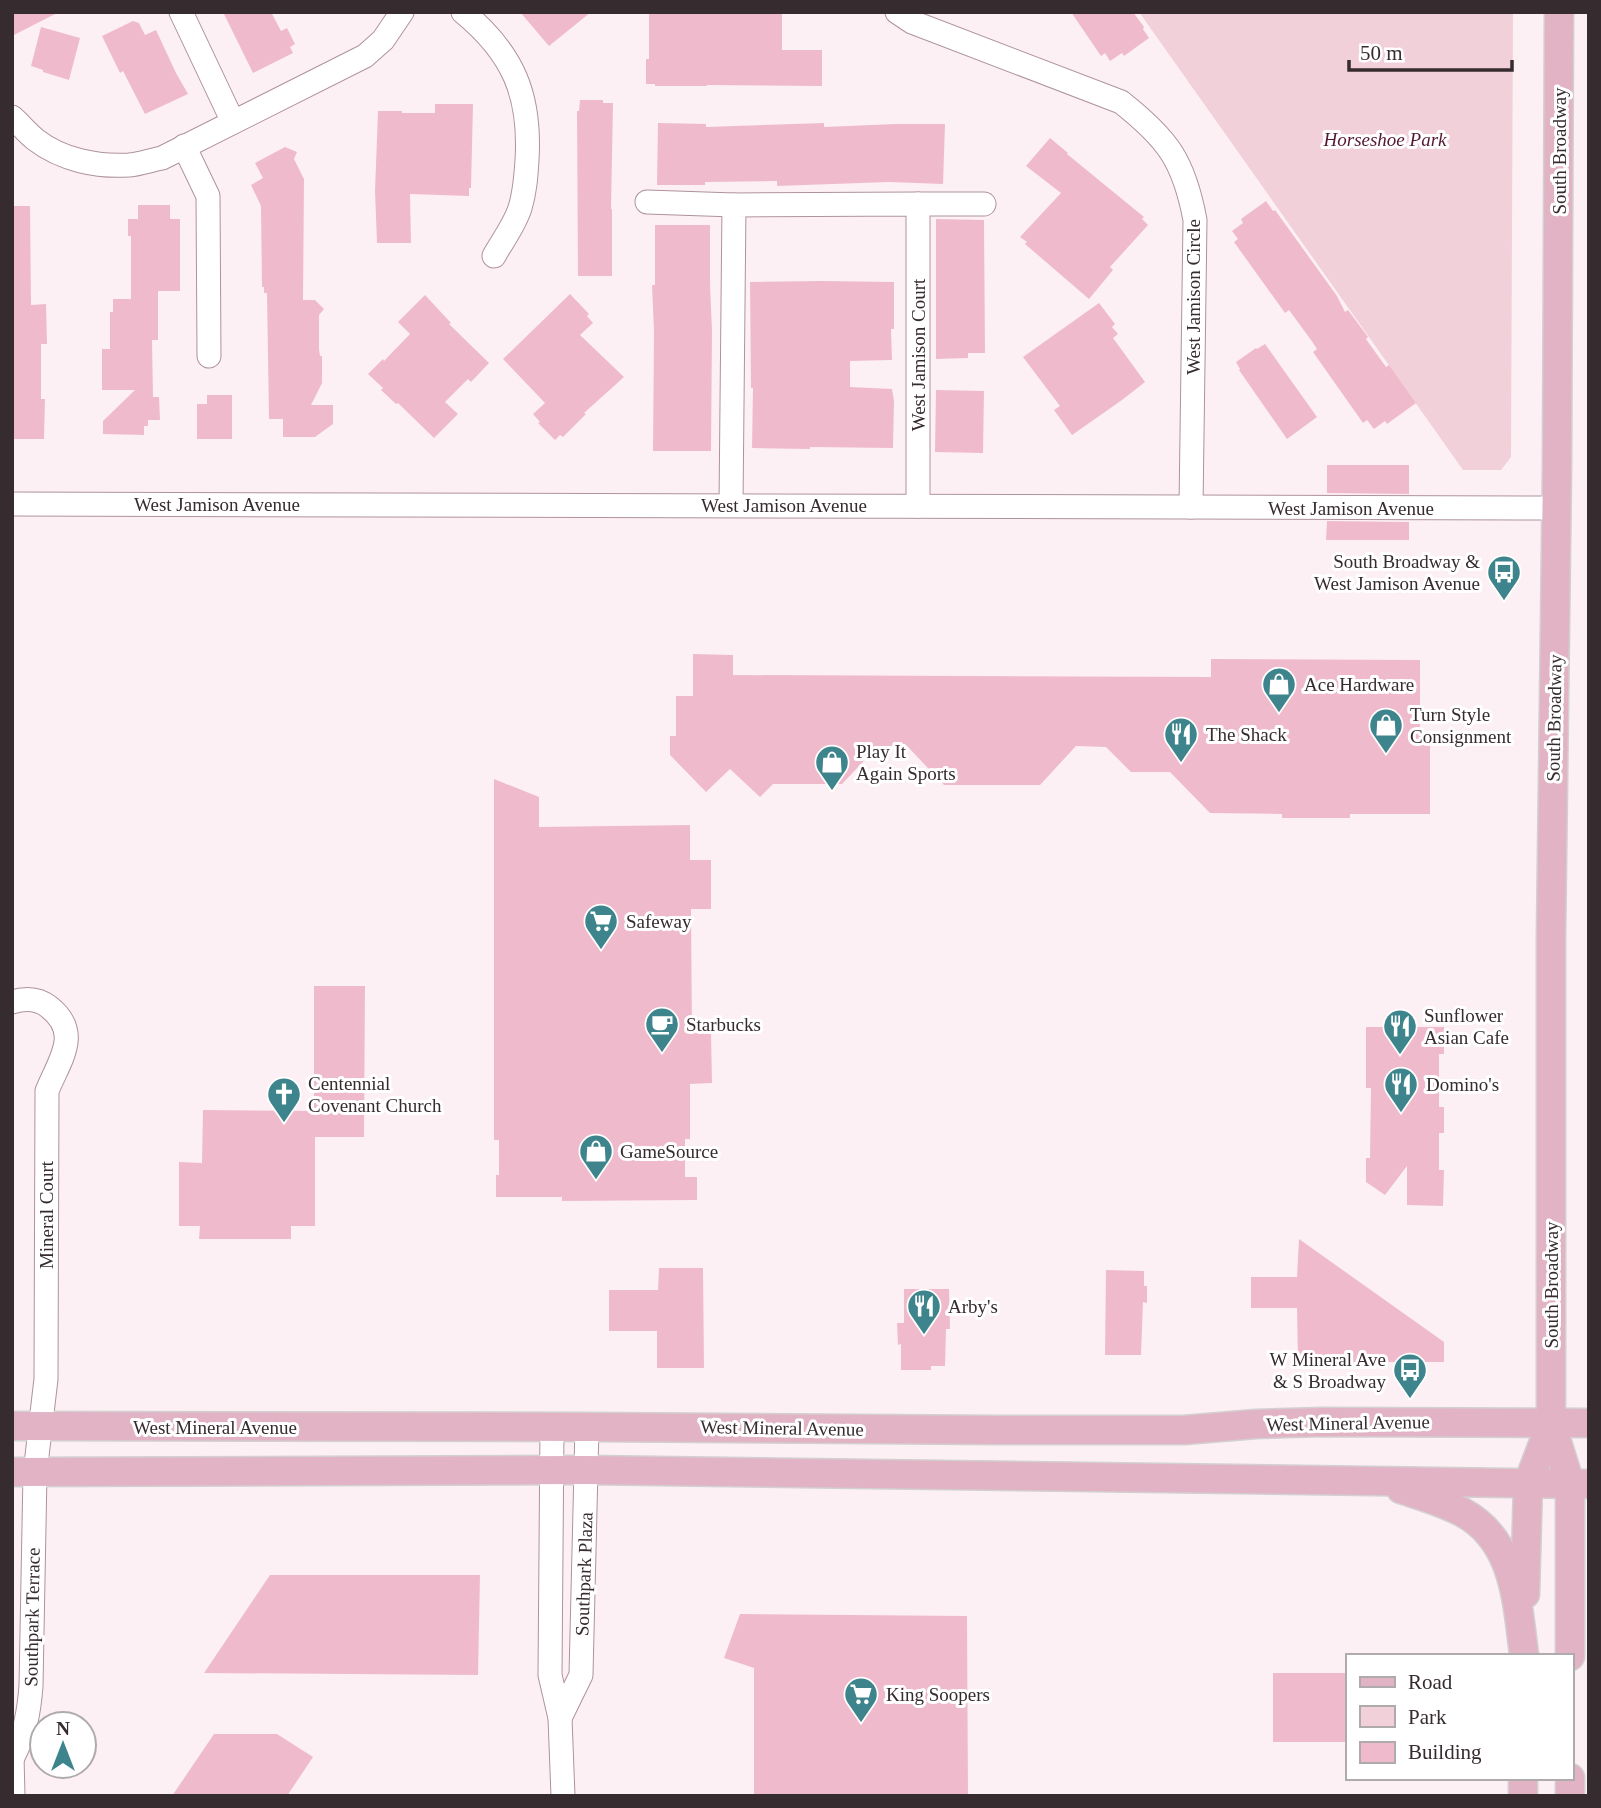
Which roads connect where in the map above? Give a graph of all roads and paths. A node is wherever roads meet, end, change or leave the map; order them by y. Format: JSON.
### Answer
{"nodes":[{"id":1,"x":181,"y":12,"type":"edge"},
{"id":2,"x":402,"y":12,"type":"edge"},
{"id":3,"x":463,"y":12,"type":"edge"},
{"id":4,"x":897,"y":12,"type":"edge"},
{"id":5,"x":1559,"y":12,"type":"edge"},
{"id":6,"x":14,"y":122,"type":"edge"},
{"id":7,"x":233,"y":122,"type":"junction"},
{"id":8,"x":184,"y":146,"type":"junction"},
{"id":9,"x":647,"y":202,"type":"dead end"},
{"id":10,"x":918,"y":204,"type":"junction"},
{"id":11,"x":984,"y":204,"type":"dead end"},
{"id":12,"x":734,"y":205,"type":"junction"},
{"id":13,"x":494,"y":256,"type":"dead end"},
{"id":14,"x":209,"y":356,"type":"dead end"},
{"id":15,"x":12,"y":504,"type":"edge"},
{"id":16,"x":731,"y":505,"type":"junction"},
{"id":17,"x":918,"y":506,"type":"junction"},
{"id":18,"x":1191,"y":508,"type":"junction"},
{"id":19,"x":1556,"y":508,"type":"junction"},
{"id":20,"x":12,"y":1002,"type":"edge"},
{"id":21,"x":1551,"y":1423,"type":"junction"},
{"id":22,"x":1589,"y":1423,"type":"edge"},
{"id":23,"x":12,"y":1426,"type":"edge"},
{"id":24,"x":40,"y":1426,"type":"junction"},
{"id":25,"x":552,"y":1427,"type":"junction"},
{"id":26,"x":587,"y":1427,"type":"junction"},
{"id":27,"x":553,"y":1470,"type":"junction"},
{"id":28,"x":587,"y":1470,"type":"junction"},
{"id":29,"x":24,"y":1473,"type":"edge"},
{"id":30,"x":1379,"y":1481,"type":"junction"},
{"id":31,"x":1528,"y":1483,"type":"junction"},
{"id":32,"x":1580,"y":1484,"type":"edge"},
{"id":33,"x":1524,"y":1654,"type":"edge"},
{"id":34,"x":1524,"y":1654,"type":"edge"},
{"id":35,"x":1570,"y":1654,"type":"edge"},
{"id":36,"x":561,"y":1718,"type":"junction"},
{"id":37,"x":13,"y":1757,"type":"edge"},
{"id":38,"x":13,"y":1796,"type":"edge"},
{"id":39,"x":564,"y":1796,"type":"edge"}],
"edges":[{"from":1,"to":7,"type":"street"},
{"from":2,"to":7,"type":"street"},
{"from":3,"to":13,"type":"street"},
{"from":4,"to":18,"type":"street","name":"West Jamison Circle"},
{"from":5,"to":19,"type":"main road","name":"South Broadway"},
{"from":6,"to":8,"type":"street"},
{"from":7,"to":8,"type":"street"},
{"from":8,"to":14,"type":"street"},
{"from":9,"to":12,"type":"street"},
{"from":10,"to":11,"type":"street"},
{"from":10,"to":12,"type":"street"},
{"from":10,"to":17,"type":"street","name":"West Jamison Court"},
{"from":12,"to":16,"type":"street"},
{"from":15,"to":16,"type":"street","name":"West Jamison Avenue"},
{"from":16,"to":17,"type":"street","name":"West Jamison Avenue"},
{"from":17,"to":18,"type":"street","name":"West Jamison Avenue"},
{"from":18,"to":19,"type":"street","name":"West Jamison Avenue"},
{"from":19,"to":21,"type":"main road","name":"South Broadway"},
{"from":20,"to":24,"type":"street","name":"Mineral Court"},
{"from":21,"to":22,"type":"main road","name":"West Mineral Avenue"},
{"from":21,"to":26,"type":"main road","name":"West Mineral Avenue"},
{"from":21,"to":31,"type":"main road","name":"South Broadway"},
{"from":21,"to":32,"type":"main road","name":"South Broadway"},
{"from":23,"to":24,"type":"main road","name":"West Mineral Avenue"},
{"from":24,"to":25,"type":"main road","name":"West Mineral Avenue"},
{"from":24,"to":29,"type":"street","name":"Mineral Court"},
{"from":25,"to":26,"type":"main road","name":"West Mineral Avenue"},
{"from":25,"to":27,"type":"street","name":"Southpark Plaza"},
{"from":26,"to":28,"type":"street","name":"Southpark Plaza"},
{"from":27,"to":28,"type":"main road"},
{"from":27,"to":29,"type":"main road"},
{"from":27,"to":36,"type":"street","name":"Southpark Plaza"},
{"from":28,"to":30,"type":"main road"},
{"from":28,"to":36,"type":"street","name":"Southpark Plaza"},
{"from":29,"to":37,"type":"street","name":"Southpark Terrace"},
{"from":30,"to":31,"type":"main road"},
{"from":30,"to":34,"type":"main road"},
{"from":31,"to":32,"type":"main road"},
{"from":31,"to":33,"type":"main road","name":"South Broadway"},
{"from":32,"to":35,"type":"main road","name":"South Broadway"},
{"from":36,"to":39,"type":"street","name":"Southpark Plaza"},
{"from":37,"to":38,"type":"street","name":"Southpark Terrace"}]}
